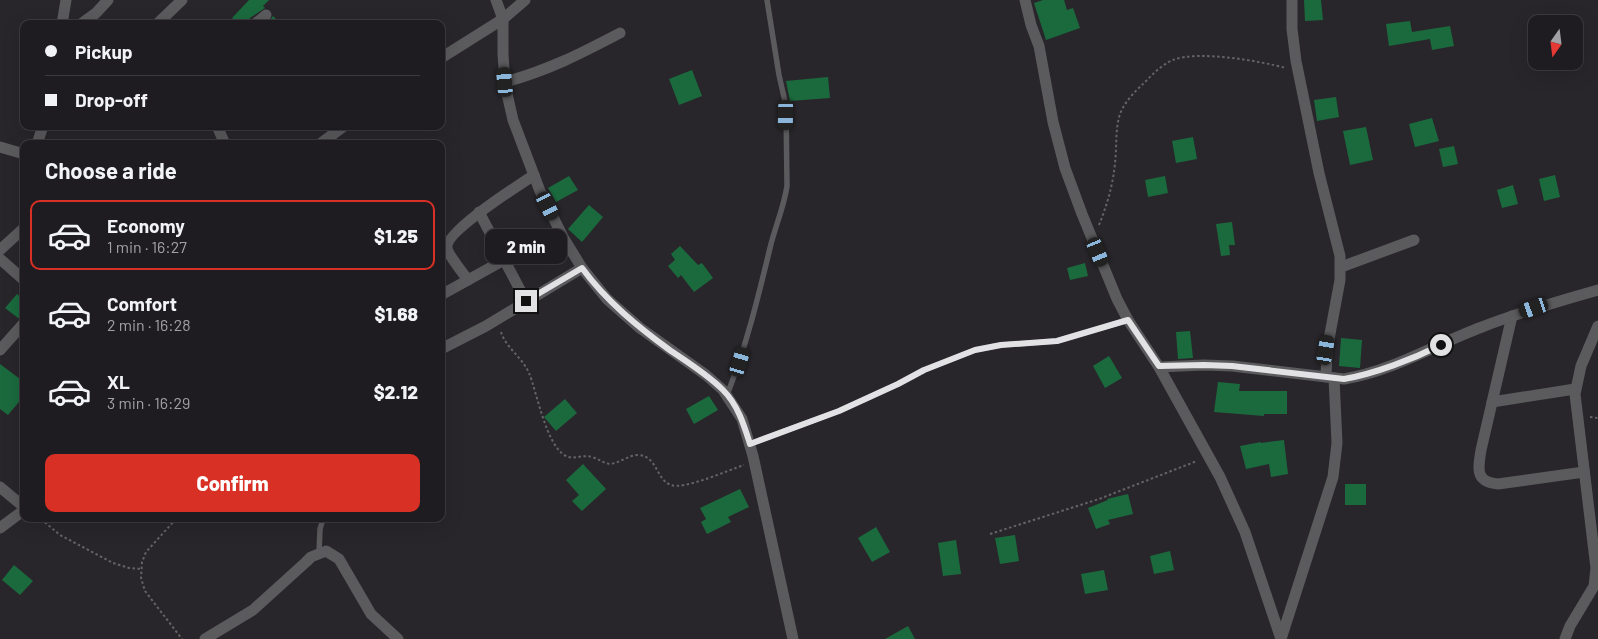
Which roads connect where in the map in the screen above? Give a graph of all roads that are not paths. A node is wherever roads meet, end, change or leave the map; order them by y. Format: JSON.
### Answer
{"nodes":[{"id":1,"x":66,"y":0,"type":"edge"},
{"id":2,"x":108,"y":0,"type":"edge"},
{"id":3,"x":182,"y":0,"type":"edge"},
{"id":4,"x":496,"y":0,"type":"edge"},
{"id":5,"x":525,"y":0,"type":"edge"},
{"id":6,"x":767,"y":0,"type":"edge"},
{"id":7,"x":1025,"y":0,"type":"edge"},
{"id":8,"x":1292,"y":0,"type":"edge"},
{"id":9,"x":266,"y":15,"type":"dead end"},
{"id":10,"x":503,"y":19,"type":"junction"},
{"id":11,"x":62,"y":20,"type":"edge"},
{"id":12,"x":86,"y":20,"type":"edge"},
{"id":13,"x":161,"y":20,"type":"edge"},
{"id":14,"x":260,"y":20,"type":"edge"},
{"id":15,"x":620,"y":33,"type":"dead end"},
{"id":16,"x":445,"y":55,"type":"edge"},
{"id":17,"x":505,"y":82,"type":"junction"},
{"id":18,"x":339,"y":130,"type":"edge"},
{"id":19,"x":325,"y":140,"type":"edge"},
{"id":20,"x":0,"y":147,"type":"edge"},
{"id":21,"x":20,"y":153,"type":"edge"},
{"id":22,"x":534,"y":175,"type":"junction"},
{"id":23,"x":479,"y":212,"type":"junction"},
{"id":24,"x":20,"y":232,"type":"edge"},
{"id":25,"x":1414,"y":240,"type":"dead end"},
{"id":26,"x":0,"y":250,"type":"edge"},
{"id":27,"x":0,"y":259,"type":"edge"},
{"id":28,"x":504,"y":260,"type":"junction"},
{"id":29,"x":1341,"y":267,"type":"junction"},
{"id":30,"x":582,"y":268,"type":"junction"},
{"id":31,"x":20,"y":276,"type":"edge"},
{"id":32,"x":468,"y":280,"type":"junction"},
{"id":33,"x":1598,"y":290,"type":"edge"},
{"id":34,"x":445,"y":293,"type":"edge"},
{"id":35,"x":526,"y":301,"type":"junction"},
{"id":36,"x":1512,"y":316,"type":"junction"},
{"id":37,"x":1128,"y":320,"type":"junction"},
{"id":38,"x":1598,"y":326,"type":"edge"},
{"id":39,"x":20,"y":327,"type":"edge"},
{"id":40,"x":1,"y":346,"type":"edge"},
{"id":41,"x":445,"y":347,"type":"edge"},
{"id":42,"x":1159,"y":366,"type":"junction"},
{"id":43,"x":1330,"y":377,"type":"junction"},
{"id":44,"x":1575,"y":389,"type":"junction"},
{"id":45,"x":727,"y":395,"type":"junction"},
{"id":46,"x":1492,"y":402,"type":"junction"},
{"id":47,"x":750,"y":444,"type":"junction"},
{"id":48,"x":1584,"y":472,"type":"junction"},
{"id":49,"x":0,"y":487,"type":"edge"},
{"id":50,"x":20,"y":505,"type":"edge"},
{"id":51,"x":20,"y":512,"type":"edge"},
{"id":52,"x":322,"y":522,"type":"edge"},
{"id":53,"x":0,"y":528,"type":"edge"},
{"id":54,"x":319,"y":554,"type":"junction"},
{"id":55,"x":205,"y":639,"type":"edge"},
{"id":56,"x":398,"y":639,"type":"edge"},
{"id":57,"x":794,"y":639,"type":"edge"},
{"id":58,"x":1281,"y":639,"type":"edge"},
{"id":59,"x":1565,"y":639,"type":"edge"}],
"edges":[{"from":1,"to":11,"type":"street"},
{"from":2,"to":12,"type":"street"},
{"from":3,"to":13,"type":"street"},
{"from":4,"to":10,"type":"street"},
{"from":5,"to":10,"type":"street"},
{"from":6,"to":45,"type":"lane"},
{"from":7,"to":37,"type":"street"},
{"from":8,"to":29,"type":"street"},
{"from":9,"to":14,"type":"street"},
{"from":10,"to":16,"type":"street"},
{"from":10,"to":17,"type":"street"},
{"from":15,"to":17,"type":"street"},
{"from":17,"to":22,"type":"street"},
{"from":18,"to":19,"type":"street"},
{"from":20,"to":21,"type":"street"},
{"from":22,"to":23,"type":"street"},
{"from":22,"to":30,"type":"street"},
{"from":23,"to":28,"type":"street"},
{"from":23,"to":32,"type":"street"},
{"from":24,"to":26,"type":"street"},
{"from":25,"to":29,"type":"street"},
{"from":27,"to":31,"type":"street"},
{"from":28,"to":32,"type":"street"},
{"from":28,"to":35,"type":"street"},
{"from":29,"to":43,"type":"street"},
{"from":30,"to":35,"type":"street"},
{"from":30,"to":45,"type":"street"},
{"from":32,"to":34,"type":"street"},
{"from":33,"to":36,"type":"street"},
{"from":35,"to":41,"type":"street"},
{"from":36,"to":43,"type":"street"},
{"from":36,"to":46,"type":"street"},
{"from":37,"to":42,"type":"street"},
{"from":37,"to":47,"type":"lane"},
{"from":38,"to":44,"type":"street"},
{"from":39,"to":40,"type":"street"},
{"from":42,"to":43,"type":"street"},
{"from":42,"to":58,"type":"street"},
{"from":43,"to":58,"type":"street"},
{"from":44,"to":46,"type":"street"},
{"from":44,"to":48,"type":"street"},
{"from":45,"to":47,"type":"street"},
{"from":46,"to":48,"type":"street"},
{"from":47,"to":57,"type":"street"},
{"from":48,"to":59,"type":"street"},
{"from":49,"to":50,"type":"street"},
{"from":51,"to":53,"type":"street"},
{"from":52,"to":54,"type":"lane"},
{"from":54,"to":55,"type":"street"},
{"from":54,"to":56,"type":"street"}]}
